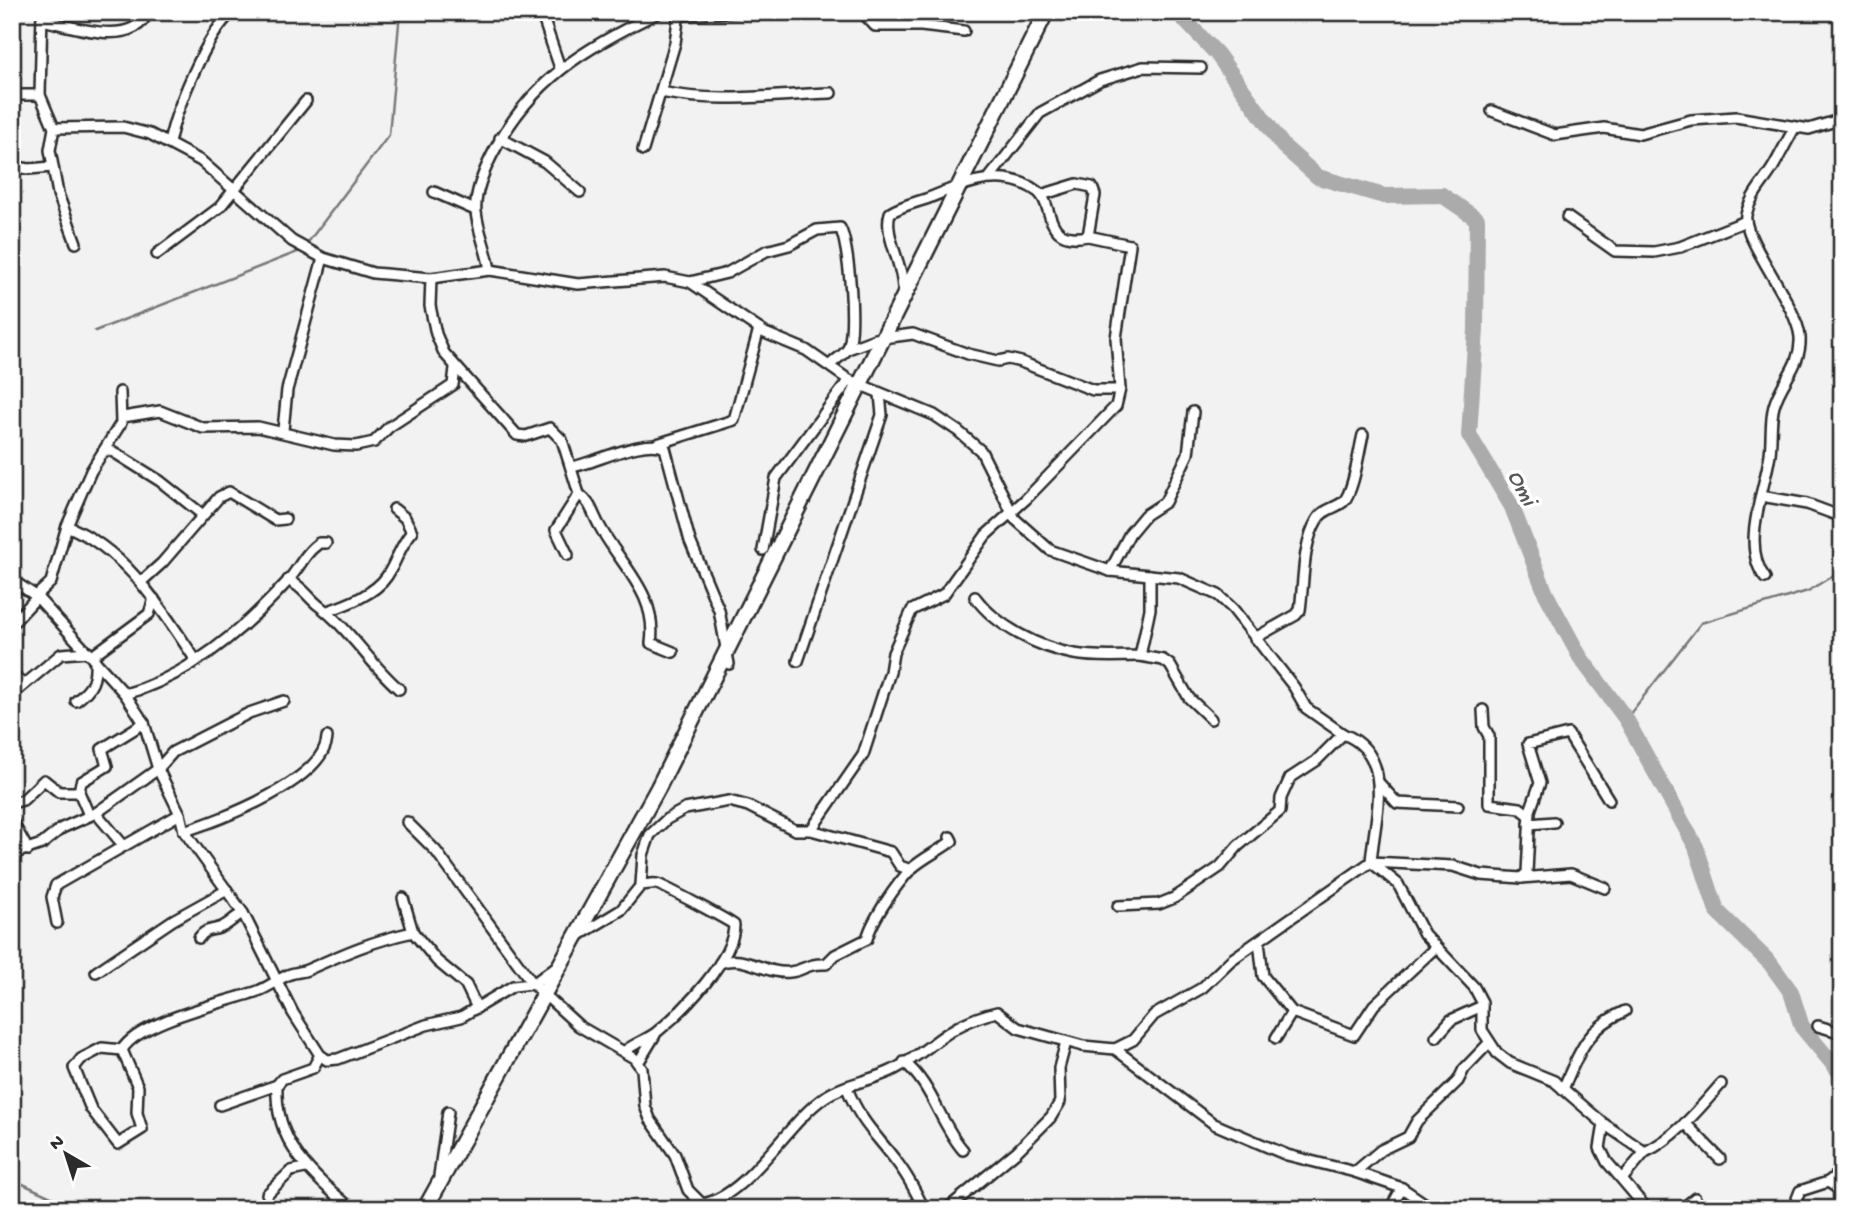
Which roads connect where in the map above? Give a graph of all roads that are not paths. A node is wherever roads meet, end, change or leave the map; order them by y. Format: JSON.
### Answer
{"nodes":[{"id":1,"x":148,"y":12,"type":"edge"},
{"id":2,"x":232,"y":12,"type":"edge"},
{"id":3,"x":541,"y":12,"type":"edge"},
{"id":4,"x":660,"y":12,"type":"edge"},
{"id":5,"x":736,"y":12,"type":"edge"},
{"id":6,"x":862,"y":12,"type":"edge"},
{"id":7,"x":1046,"y":12,"type":"edge"},
{"id":8,"x":679,"y":14,"type":"edge"},
{"id":9,"x":42,"y":16,"type":"edge"},
{"id":10,"x":964,"y":31,"type":"dead end"},
{"id":11,"x":560,"y":68,"type":"junction"},
{"id":12,"x":1201,"y":68,"type":"dead end"},
{"id":13,"x":661,"y":92,"type":"junction"},
{"id":14,"x":831,"y":93,"type":"dead end"},
{"id":15,"x":12,"y":95,"type":"edge"},
{"id":16,"x":40,"y":95,"type":"junction"},
{"id":17,"x":306,"y":101,"type":"dead end"},
{"id":18,"x":1492,"y":111,"type":"dead end"},
{"id":19,"x":1841,"y":121,"type":"edge"},
{"id":20,"x":1795,"y":127,"type":"junction"},
{"id":21,"x":54,"y":128,"type":"junction"},
{"id":22,"x":500,"y":138,"type":"junction"},
{"id":23,"x":169,"y":144,"type":"junction"},
{"id":24,"x":643,"y":150,"type":"dead end"},
{"id":25,"x":12,"y":166,"type":"edge"},
{"id":26,"x":52,"y":167,"type":"junction"},
{"id":27,"x":990,"y":177,"type":"junction"},
{"id":28,"x":235,"y":191,"type":"junction"},
{"id":29,"x":435,"y":191,"type":"dead end"},
{"id":30,"x":580,"y":192,"type":"dead end"},
{"id":31,"x":1041,"y":195,"type":"junction"},
{"id":32,"x":475,"y":210,"type":"junction"},
{"id":33,"x":1567,"y":217,"type":"dead end"},
{"id":34,"x":1746,"y":221,"type":"junction"},
{"id":35,"x":1088,"y":236,"type":"junction"},
{"id":36,"x":76,"y":243,"type":"dead end"},
{"id":37,"x":157,"y":254,"type":"dead end"},
{"id":38,"x":323,"y":258,"type":"junction"},
{"id":39,"x":491,"y":270,"type":"junction"},
{"id":40,"x":431,"y":278,"type":"junction"},
{"id":41,"x":690,"y":282,"type":"junction"},
{"id":42,"x":759,"y":329,"type":"junction"},
{"id":43,"x":876,"y":339,"type":"junction"},
{"id":44,"x":848,"y":349,"type":"junction"},
{"id":45,"x":830,"y":365,"type":"junction"},
{"id":46,"x":455,"y":368,"type":"junction"},
{"id":47,"x":849,"y":380,"type":"junction"},
{"id":48,"x":1119,"y":390,"type":"junction"},
{"id":49,"x":120,"y":392,"type":"dead end"},
{"id":50,"x":880,"y":394,"type":"junction"},
{"id":51,"x":1193,"y":412,"type":"dead end"},
{"id":52,"x":123,"y":416,"type":"junction"},
{"id":53,"x":283,"y":430,"type":"junction"},
{"id":54,"x":1363,"y":435,"type":"dead end"},
{"id":55,"x":657,"y":444,"type":"junction"},
{"id":56,"x":104,"y":451,"type":"junction"},
{"id":57,"x":572,"y":467,"type":"junction"},
{"id":58,"x":579,"y":494,"type":"junction"},
{"id":59,"x":1761,"y":496,"type":"junction"},
{"id":60,"x":394,"y":509,"type":"dead end"},
{"id":61,"x":1011,"y":511,"type":"junction"},
{"id":62,"x":203,"y":515,"type":"junction"},
{"id":63,"x":1842,"y":517,"type":"edge"},
{"id":64,"x":285,"y":519,"type":"dead end"},
{"id":65,"x":67,"y":526,"type":"junction"},
{"id":66,"x":326,"y":542,"type":"dead end"},
{"id":67,"x":763,"y":550,"type":"dead end"},
{"id":68,"x":568,"y":555,"type":"dead end"},
{"id":69,"x":1110,"y":571,"type":"junction"},
{"id":70,"x":1150,"y":575,"type":"junction"},
{"id":71,"x":1765,"y":578,"type":"dead end"},
{"id":72,"x":12,"y":580,"type":"edge"},
{"id":73,"x":288,"y":580,"type":"junction"},
{"id":74,"x":142,"y":581,"type":"junction"},
{"id":75,"x":37,"y":596,"type":"junction"},
{"id":76,"x":975,"y":597,"type":"dead end"},
{"id":77,"x":154,"y":599,"type":"junction"},
{"id":78,"x":328,"y":611,"type":"junction"},
{"id":79,"x":12,"y":624,"type":"edge"},
{"id":80,"x":1255,"y":638,"type":"junction"},
{"id":81,"x":673,"y":652,"type":"dead end"},
{"id":82,"x":92,"y":656,"type":"junction"},
{"id":83,"x":1140,"y":656,"type":"junction"},
{"id":84,"x":195,"y":659,"type":"junction"},
{"id":85,"x":798,"y":661,"type":"dead end"},
{"id":86,"x":729,"y":664,"type":"dead end"},
{"id":87,"x":12,"y":674,"type":"edge"},
{"id":88,"x":23,"y":684,"type":"junction"},
{"id":89,"x":399,"y":689,"type":"dead end"},
{"id":90,"x":125,"y":694,"type":"junction"},
{"id":91,"x":12,"y":695,"type":"edge"},
{"id":92,"x":76,"y":701,"type":"dead end"},
{"id":93,"x":284,"y":701,"type":"dead end"},
{"id":94,"x":1483,"y":710,"type":"dead end"},
{"id":95,"x":1211,"y":719,"type":"dead end"},
{"id":96,"x":144,"y":723,"type":"junction"},
{"id":97,"x":1343,"y":734,"type":"junction"},
{"id":98,"x":327,"y":737,"type":"dead end"},
{"id":99,"x":158,"y":769,"type":"junction"},
{"id":100,"x":1379,"y":783,"type":"junction"},
{"id":101,"x":79,"y":792,"type":"junction"},
{"id":102,"x":1609,"y":800,"type":"dead end"},
{"id":103,"x":12,"y":803,"type":"edge"},
{"id":104,"x":1458,"y":806,"type":"dead end"},
{"id":105,"x":93,"y":814,"type":"junction"},
{"id":106,"x":180,"y":814,"type":"junction"},
{"id":107,"x":1529,"y":820,"type":"junction"},
{"id":108,"x":12,"y":821,"type":"edge"},
{"id":109,"x":407,"y":822,"type":"dead end"},
{"id":110,"x":1554,"y":822,"type":"dead end"},
{"id":111,"x":811,"y":830,"type":"junction"},
{"id":112,"x":184,"y":831,"type":"junction"},
{"id":113,"x":950,"y":836,"type":"dead end"},
{"id":114,"x":124,"y":846,"type":"junction"},
{"id":115,"x":28,"y":850,"type":"junction"},
{"id":116,"x":12,"y":854,"type":"edge"},
{"id":117,"x":1371,"y":862,"type":"junction"},
{"id":118,"x":911,"y":870,"type":"junction"},
{"id":119,"x":1521,"y":878,"type":"junction"},
{"id":120,"x":640,"y":885,"type":"junction"},
{"id":121,"x":1605,"y":888,"type":"dead end"},
{"id":122,"x":227,"y":890,"type":"junction"},
{"id":123,"x":403,"y":898,"type":"dead end"},
{"id":124,"x":1118,"y":905,"type":"dead end"},
{"id":125,"x":243,"y":913,"type":"junction"},
{"id":126,"x":57,"y":923,"type":"dead end"},
{"id":127,"x":413,"y":932,"type":"junction"},
{"id":128,"x":199,"y":938,"type":"dead end"},
{"id":129,"x":1259,"y":941,"type":"junction"},
{"id":130,"x":1436,"y":947,"type":"junction"},
{"id":131,"x":720,"y":963,"type":"junction"},
{"id":132,"x":96,"y":972,"type":"dead end"},
{"id":133,"x":279,"y":983,"type":"junction"},
{"id":134,"x":533,"y":984,"type":"junction"},
{"id":135,"x":1482,"y":1006,"type":"junction"},
{"id":136,"x":477,"y":1008,"type":"junction"},
{"id":137,"x":1625,"y":1011,"type":"dead end"},
{"id":138,"x":1292,"y":1012,"type":"junction"},
{"id":139,"x":1818,"y":1026,"type":"dead end"},
{"id":140,"x":656,"y":1033,"type":"junction"},
{"id":141,"x":1842,"y":1033,"type":"edge"},
{"id":142,"x":1436,"y":1037,"type":"dead end"},
{"id":143,"x":1276,"y":1038,"type":"dead end"},
{"id":144,"x":1066,"y":1042,"type":"junction"},
{"id":145,"x":1489,"y":1043,"type":"junction"},
{"id":146,"x":1115,"y":1049,"type":"junction"},
{"id":147,"x":122,"y":1050,"type":"junction"},
{"id":148,"x":625,"y":1051,"type":"junction"},
{"id":149,"x":322,"y":1059,"type":"junction"},
{"id":150,"x":904,"y":1062,"type":"junction"},
{"id":151,"x":638,"y":1063,"type":"junction"},
{"id":152,"x":1721,"y":1084,"type":"dead end"},
{"id":153,"x":277,"y":1085,"type":"junction"},
{"id":154,"x":847,"y":1088,"type":"junction"},
{"id":155,"x":1563,"y":1089,"type":"junction"},
{"id":156,"x":220,"y":1105,"type":"dead end"},
{"id":157,"x":448,"y":1112,"type":"dead end"},
{"id":158,"x":1685,"y":1123,"type":"junction"},
{"id":159,"x":1604,"y":1124,"type":"junction"},
{"id":160,"x":964,"y":1150,"type":"dead end"},
{"id":161,"x":1645,"y":1152,"type":"junction"},
{"id":162,"x":1720,"y":1159,"type":"dead end"},
{"id":163,"x":305,"y":1168,"type":"junction"},
{"id":164,"x":1842,"y":1171,"type":"edge"},
{"id":165,"x":1355,"y":1172,"type":"junction"},
{"id":166,"x":1622,"y":1179,"type":"junction"},
{"id":167,"x":1828,"y":1182,"type":"junction"},
{"id":168,"x":1402,"y":1188,"type":"junction"},
{"id":169,"x":1842,"y":1191,"type":"edge"},
{"id":170,"x":267,"y":1194,"type":"dead end"},
{"id":171,"x":1695,"y":1198,"type":"dead end"},
{"id":172,"x":702,"y":1207,"type":"edge"},
{"id":173,"x":352,"y":1209,"type":"edge"},
{"id":174,"x":425,"y":1209,"type":"edge"},
{"id":175,"x":432,"y":1209,"type":"edge"},
{"id":176,"x":924,"y":1209,"type":"edge"},
{"id":177,"x":947,"y":1209,"type":"edge"},
{"id":178,"x":1390,"y":1209,"type":"edge"},
{"id":179,"x":1433,"y":1209,"type":"edge"},
{"id":180,"x":1647,"y":1209,"type":"edge"},
{"id":181,"x":1682,"y":1209,"type":"edge"},
{"id":182,"x":1793,"y":1209,"type":"edge"}],
"edges":[{"from":1,"to":9,"type":"street"},
{"from":2,"to":23,"type":"street"},
{"from":3,"to":11,"type":"street"},
{"from":4,"to":11,"type":"street"},
{"from":5,"to":8,"type":"street"},
{"from":6,"to":10,"type":"street"},
{"from":7,"to":174,"type":"highway"},
{"from":8,"to":13,"type":"street"},
{"from":9,"to":16,"type":"street"},
{"from":11,"to":22,"type":"street"},
{"from":12,"to":27,"type":"street"},
{"from":13,"to":14,"type":"street"},
{"from":13,"to":24,"type":"street"},
{"from":15,"to":16,"type":"street"},
{"from":16,"to":21,"type":"street"},
{"from":17,"to":28,"type":"street"},
{"from":18,"to":20,"type":"street"},
{"from":19,"to":20,"type":"street"},
{"from":20,"to":34,"type":"street"},
{"from":21,"to":23,"type":"street"},
{"from":21,"to":26,"type":"street"},
{"from":22,"to":30,"type":"street"},
{"from":22,"to":32,"type":"street"},
{"from":23,"to":28,"type":"street"},
{"from":25,"to":26,"type":"street"},
{"from":26,"to":36,"type":"street"},
{"from":27,"to":31,"type":"street"},
{"from":27,"to":43,"type":"street"},
{"from":28,"to":37,"type":"street"},
{"from":28,"to":38,"type":"street"},
{"from":29,"to":32,"type":"street"},
{"from":31,"to":35,"type":"street"},
{"from":31,"to":35,"type":"street"},
{"from":32,"to":39,"type":"street"},
{"from":33,"to":34,"type":"street"},
{"from":34,"to":59,"type":"street"},
{"from":35,"to":48,"type":"street"},
{"from":38,"to":40,"type":"street"},
{"from":38,"to":53,"type":"street"},
{"from":39,"to":40,"type":"street"},
{"from":39,"to":41,"type":"street"},
{"from":40,"to":46,"type":"street"},
{"from":41,"to":42,"type":"street"},
{"from":41,"to":44,"type":"street"},
{"from":42,"to":45,"type":"street"},
{"from":42,"to":55,"type":"street"},
{"from":43,"to":44,"type":"street"},
{"from":43,"to":48,"type":"street"},
{"from":44,"to":45,"type":"street"},
{"from":45,"to":47,"type":"street"},
{"from":46,"to":53,"type":"street"},
{"from":46,"to":57,"type":"street"},
{"from":47,"to":50,"type":"street"},
{"from":47,"to":67,"type":"street"},
{"from":48,"to":61,"type":"street"},
{"from":49,"to":52,"type":"street"},
{"from":50,"to":61,"type":"street"},
{"from":50,"to":85,"type":"street"},
{"from":51,"to":69,"type":"street"},
{"from":52,"to":53,"type":"street"},
{"from":52,"to":56,"type":"street"},
{"from":54,"to":80,"type":"street"},
{"from":55,"to":57,"type":"street"},
{"from":55,"to":86,"type":"street"},
{"from":56,"to":62,"type":"street"},
{"from":56,"to":65,"type":"street"},
{"from":57,"to":58,"type":"street"},
{"from":58,"to":68,"type":"street"},
{"from":58,"to":81,"type":"street"},
{"from":59,"to":63,"type":"street"},
{"from":59,"to":71,"type":"street"},
{"from":60,"to":78,"type":"street"},
{"from":61,"to":69,"type":"street"},
{"from":61,"to":111,"type":"street"},
{"from":62,"to":64,"type":"street"},
{"from":62,"to":74,"type":"street"},
{"from":65,"to":74,"type":"street"},
{"from":65,"to":75,"type":"street"},
{"from":66,"to":73,"type":"street"},
{"from":69,"to":70,"type":"street"},
{"from":70,"to":80,"type":"street"},
{"from":70,"to":83,"type":"street"},
{"from":72,"to":75,"type":"street"},
{"from":73,"to":78,"type":"street"},
{"from":73,"to":84,"type":"street"},
{"from":74,"to":77,"type":"street"},
{"from":75,"to":79,"type":"street"},
{"from":75,"to":82,"type":"street"},
{"from":76,"to":83,"type":"street"},
{"from":77,"to":82,"type":"street"},
{"from":77,"to":84,"type":"street"},
{"from":78,"to":89,"type":"street"},
{"from":80,"to":97,"type":"street"},
{"from":82,"to":88,"type":"street"},
{"from":82,"to":90,"type":"street"},
{"from":82,"to":92,"type":"street"},
{"from":83,"to":95,"type":"street"},
{"from":84,"to":90,"type":"street"},
{"from":87,"to":88,"type":"street"},
{"from":88,"to":91,"type":"street"},
{"from":90,"to":96,"type":"street"},
{"from":93,"to":99,"type":"street"},
{"from":94,"to":107,"type":"street"},
{"from":96,"to":99,"type":"street"},
{"from":96,"to":101,"type":"street"},
{"from":97,"to":100,"type":"street"},
{"from":97,"to":124,"type":"street"},
{"from":98,"to":112,"type":"street"},
{"from":99,"to":105,"type":"street"},
{"from":99,"to":106,"type":"street"},
{"from":100,"to":104,"type":"street"},
{"from":100,"to":117,"type":"street"},
{"from":101,"to":103,"type":"street"},
{"from":101,"to":105,"type":"street"},
{"from":102,"to":107,"type":"street"},
{"from":105,"to":114,"type":"street"},
{"from":105,"to":115,"type":"street"},
{"from":106,"to":112,"type":"street"},
{"from":106,"to":114,"type":"street"},
{"from":107,"to":110,"type":"street"},
{"from":107,"to":119,"type":"street"},
{"from":108,"to":115,"type":"street"},
{"from":109,"to":134,"type":"street"},
{"from":111,"to":118,"type":"street"},
{"from":111,"to":120,"type":"street"},
{"from":112,"to":122,"type":"street"},
{"from":113,"to":118,"type":"street"},
{"from":114,"to":126,"type":"street"},
{"from":115,"to":116,"type":"street"},
{"from":117,"to":119,"type":"street"},
{"from":117,"to":129,"type":"street"},
{"from":117,"to":130,"type":"street"},
{"from":118,"to":131,"type":"street"},
{"from":119,"to":121,"type":"street"},
{"from":120,"to":131,"type":"street"},
{"from":120,"to":134,"type":"street"},
{"from":122,"to":125,"type":"street"},
{"from":122,"to":132,"type":"street"},
{"from":123,"to":127,"type":"street"},
{"from":125,"to":128,"type":"street"},
{"from":125,"to":133,"type":"street"},
{"from":127,"to":133,"type":"street"},
{"from":127,"to":136,"type":"street"},
{"from":129,"to":138,"type":"street"},
{"from":129,"to":146,"type":"street"},
{"from":130,"to":135,"type":"street"},
{"from":130,"to":138,"type":"street"},
{"from":131,"to":140,"type":"street"},
{"from":133,"to":147,"type":"street"},
{"from":133,"to":149,"type":"street"},
{"from":134,"to":136,"type":"street"},
{"from":134,"to":148,"type":"street"},
{"from":135,"to":142,"type":"street"},
{"from":135,"to":145,"type":"street"},
{"from":136,"to":149,"type":"street"},
{"from":137,"to":155,"type":"street"},
{"from":138,"to":143,"type":"street"},
{"from":139,"to":141,"type":"street"},
{"from":140,"to":148,"type":"street"},
{"from":140,"to":151,"type":"street"},
{"from":144,"to":146,"type":"street"},
{"from":144,"to":150,"type":"street"},
{"from":144,"to":177,"type":"street"},
{"from":145,"to":155,"type":"street"},
{"from":145,"to":165,"type":"street"},
{"from":146,"to":165,"type":"street"},
{"from":147,"to":147,"type":"street"},
{"from":148,"to":151,"type":"street"},
{"from":149,"to":153,"type":"street"},
{"from":150,"to":154,"type":"street"},
{"from":150,"to":160,"type":"street"},
{"from":151,"to":172,"type":"street"},
{"from":152,"to":158,"type":"street"},
{"from":153,"to":156,"type":"street"},
{"from":153,"to":163,"type":"street"},
{"from":154,"to":172,"type":"street"},
{"from":154,"to":176,"type":"street"},
{"from":155,"to":159,"type":"street"},
{"from":157,"to":175,"type":"street"},
{"from":158,"to":161,"type":"street"},
{"from":158,"to":162,"type":"street"},
{"from":159,"to":161,"type":"street"},
{"from":159,"to":166,"type":"street"},
{"from":161,"to":166,"type":"street"},
{"from":163,"to":170,"type":"street"},
{"from":163,"to":173,"type":"street"},
{"from":164,"to":167,"type":"street"},
{"from":165,"to":168,"type":"street"},
{"from":166,"to":180,"type":"street"},
{"from":167,"to":169,"type":"street"},
{"from":167,"to":182,"type":"street"},
{"from":168,"to":178,"type":"street"},
{"from":168,"to":179,"type":"street"},
{"from":171,"to":181,"type":"street"}]}
